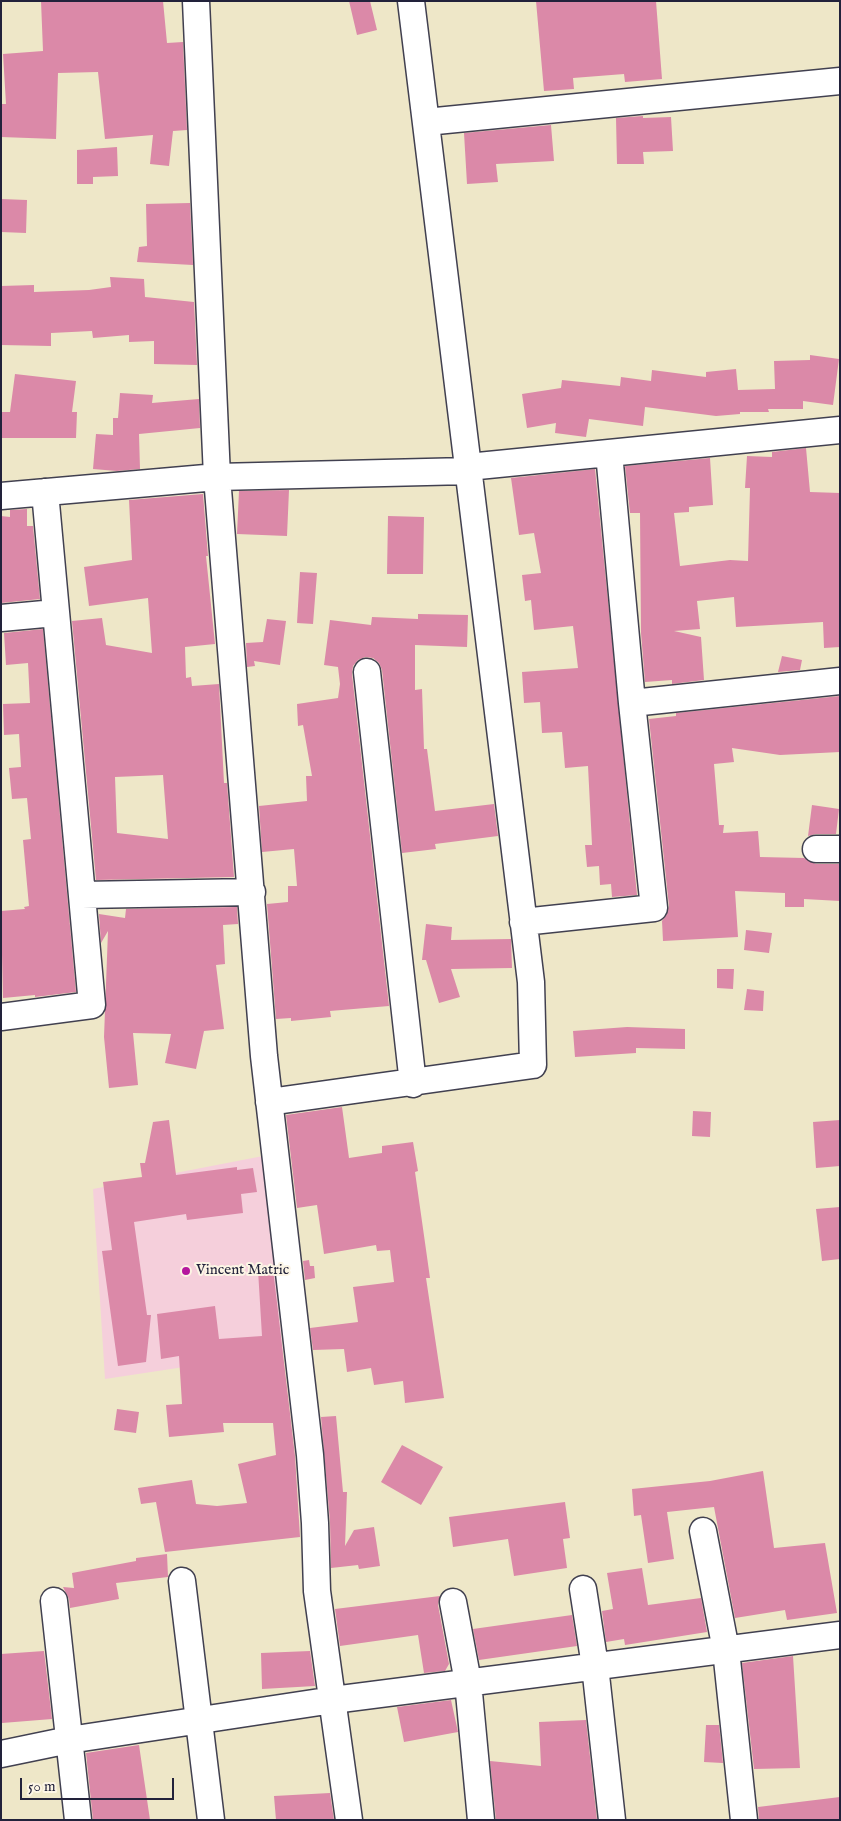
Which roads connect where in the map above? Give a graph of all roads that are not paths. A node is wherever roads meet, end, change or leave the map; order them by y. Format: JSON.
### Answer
{"nodes":[{"id":1,"x":196,"y":1,"type":"edge"},
{"id":2,"x":411,"y":1,"type":"edge"},
{"id":3,"x":840,"y":81,"type":"edge"},
{"id":4,"x":426,"y":122,"type":"junction"},
{"id":5,"x":840,"y":430,"type":"edge"},
{"id":6,"x":609,"y":453,"type":"junction"},
{"id":7,"x":468,"y":469,"type":"junction"},
{"id":8,"x":218,"y":476,"type":"junction"},
{"id":9,"x":45,"y":492,"type":"junction"},
{"id":10,"x":1,"y":496,"type":"edge"},
{"id":11,"x":55,"y":613,"type":"junction"},
{"id":12,"x":1,"y":618,"type":"edge"},
{"id":13,"x":367,"y":672,"type":"dead end"},
{"id":14,"x":840,"y":681,"type":"edge"},
{"id":15,"x":632,"y":703,"type":"junction"},
{"id":16,"x":252,"y":892,"type":"junction"},
{"id":17,"x":82,"y":895,"type":"junction"},
{"id":18,"x":523,"y":922,"type":"junction"},
{"id":19,"x":1,"y":1017,"type":"edge"},
{"id":20,"x":413,"y":1084,"type":"junction"},
{"id":21,"x":269,"y":1102,"type":"junction"},
{"id":22,"x":703,"y":1531,"type":"dead end"},
{"id":23,"x":182,"y":1581,"type":"dead end"},
{"id":24,"x":582,"y":1588,"type":"dead end"},
{"id":25,"x":54,"y":1601,"type":"dead end"},
{"id":26,"x":453,"y":1602,"type":"dead end"},
{"id":27,"x":840,"y":1635,"type":"edge"},
{"id":28,"x":726,"y":1650,"type":"junction"},
{"id":29,"x":595,"y":1666,"type":"junction"},
{"id":30,"x":468,"y":1682,"type":"junction"},
{"id":31,"x":332,"y":1700,"type":"junction"},
{"id":32,"x":199,"y":1720,"type":"junction"},
{"id":33,"x":69,"y":1740,"type":"junction"},
{"id":34,"x":1,"y":1754,"type":"edge"},
{"id":35,"x":78,"y":1820,"type":"edge"},
{"id":36,"x":211,"y":1820,"type":"edge"},
{"id":37,"x":349,"y":1820,"type":"edge"},
{"id":38,"x":481,"y":1820,"type":"edge"},
{"id":39,"x":612,"y":1820,"type":"edge"},
{"id":40,"x":744,"y":1820,"type":"edge"}],
"edges":[{"from":1,"to":8,"type":"street"},
{"from":2,"to":4,"type":"street"},
{"from":3,"to":4,"type":"street"},
{"from":4,"to":7,"type":"street"},
{"from":5,"to":6,"type":"street"},
{"from":6,"to":7,"type":"street"},
{"from":6,"to":15,"type":"street"},
{"from":7,"to":8,"type":"street"},
{"from":7,"to":18,"type":"street"},
{"from":8,"to":9,"type":"street"},
{"from":8,"to":16,"type":"street"},
{"from":9,"to":10,"type":"street"},
{"from":9,"to":11,"type":"street"},
{"from":11,"to":12,"type":"street"},
{"from":11,"to":17,"type":"street"},
{"from":13,"to":20,"type":"street"},
{"from":14,"to":15,"type":"street"},
{"from":15,"to":18,"type":"street"},
{"from":16,"to":17,"type":"street"},
{"from":16,"to":21,"type":"street"},
{"from":17,"to":19,"type":"street"},
{"from":18,"to":20,"type":"street"},
{"from":20,"to":21,"type":"street"},
{"from":21,"to":31,"type":"street"},
{"from":22,"to":28,"type":"street"},
{"from":23,"to":32,"type":"street"},
{"from":24,"to":29,"type":"street"},
{"from":25,"to":33,"type":"street"},
{"from":26,"to":30,"type":"street"},
{"from":27,"to":28,"type":"street"},
{"from":28,"to":29,"type":"street"},
{"from":28,"to":40,"type":"street"},
{"from":29,"to":30,"type":"street"},
{"from":29,"to":39,"type":"street"},
{"from":30,"to":31,"type":"street"},
{"from":30,"to":38,"type":"street"},
{"from":31,"to":32,"type":"street"},
{"from":31,"to":37,"type":"street"},
{"from":32,"to":33,"type":"street"},
{"from":32,"to":36,"type":"street"},
{"from":33,"to":34,"type":"street"},
{"from":33,"to":35,"type":"street"}]}
